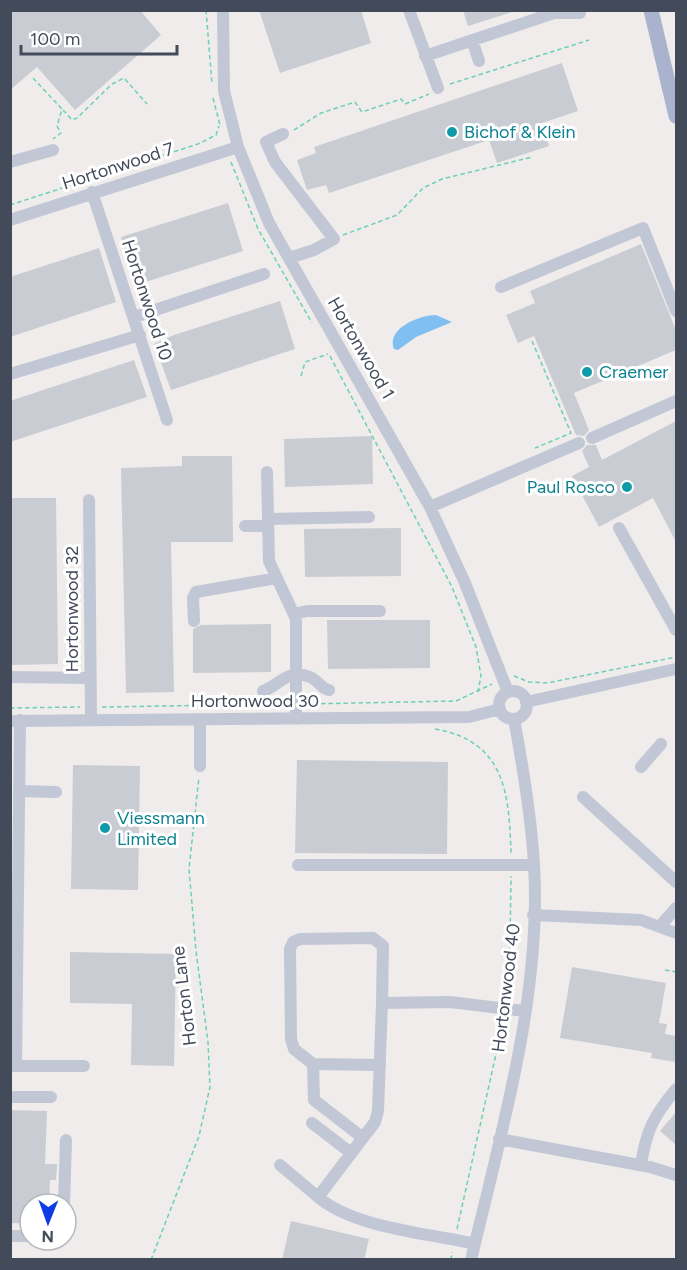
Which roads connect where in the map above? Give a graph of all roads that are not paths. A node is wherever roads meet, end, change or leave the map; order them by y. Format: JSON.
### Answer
{"nodes":[{"id":1,"x":223,"y":10,"type":"edge"},
{"id":2,"x":409,"y":10,"type":"edge"},
{"id":3,"x":651,"y":10,"type":"edge"},
{"id":4,"x":580,"y":14,"type":"dead end"},
{"id":5,"x":472,"y":40,"type":"junction"},
{"id":6,"x":425,"y":56,"type":"junction"},
{"id":7,"x":479,"y":61,"type":"dead end"},
{"id":8,"x":438,"y":88,"type":"dead end"},
{"id":9,"x":676,"y":117,"type":"edge"},
{"id":10,"x":283,"y":134,"type":"dead end"},
{"id":11,"x":53,"y":145,"type":"road end"},
{"id":12,"x":237,"y":147,"type":"junction"},
{"id":13,"x":10,"y":162,"type":"edge"},
{"id":14,"x":92,"y":192,"type":"junction"},
{"id":15,"x":10,"y":220,"type":"edge"},
{"id":16,"x":289,"y":258,"type":"junction"},
{"id":17,"x":264,"y":274,"type":"dead end"},
{"id":18,"x":501,"y":287,"type":"dead end"},
{"id":19,"x":676,"y":310,"type":"edge"},
{"id":20,"x":134,"y":317,"type":"junction"},
{"id":21,"x":140,"y":335,"type":"junction"},
{"id":22,"x":10,"y":374,"type":"edge"},
{"id":23,"x":676,"y":401,"type":"edge"},
{"id":24,"x":167,"y":420,"type":"dead end"},
{"id":25,"x":592,"y":438,"type":"dead end"},
{"id":26,"x":579,"y":443,"type":"dead end"},
{"id":27,"x":267,"y":472,"type":"dead end"},
{"id":28,"x":89,"y":500,"type":"dead end"},
{"id":29,"x":430,"y":507,"type":"junction"},
{"id":30,"x":369,"y":517,"type":"dead end"},
{"id":31,"x":268,"y":523,"type":"junction"},
{"id":32,"x":245,"y":526,"type":"dead end"},
{"id":33,"x":619,"y":528,"type":"dead end"},
{"id":34,"x":277,"y":578,"type":"junction"},
{"id":35,"x":380,"y":611,"type":"dead end"},
{"id":36,"x":294,"y":614,"type":"junction"},
{"id":37,"x":194,"y":621,"type":"dead end"},
{"id":38,"x":676,"y":630,"type":"edge"},
{"id":39,"x":676,"y":669,"type":"edge"},
{"id":40,"x":295,"y":676,"type":"junction"},
{"id":41,"x":10,"y":677,"type":"edge"},
{"id":42,"x":90,"y":678,"type":"junction"},
{"id":43,"x":329,"y":690,"type":"dead end"},
{"id":44,"x":263,"y":691,"type":"dead end"},
{"id":45,"x":508,"y":692,"type":"junction"},
{"id":46,"x":526,"y":702,"type":"junction"},
{"id":47,"x":500,"y":709,"type":"junction"},
{"id":48,"x":91,"y":713,"type":"junction"},
{"id":49,"x":200,"y":719,"type":"junction"},
{"id":50,"x":296,"y":719,"type":"junction"},
{"id":51,"x":514,"y":719,"type":"junction"},
{"id":52,"x":15,"y":720,"type":"edge"},
{"id":53,"x":661,"y":744,"type":"dead end"},
{"id":54,"x":200,"y":766,"type":"road end"},
{"id":55,"x":641,"y":767,"type":"dead end"},
{"id":56,"x":19,"y":790,"type":"junction"},
{"id":57,"x":56,"y":792,"type":"dead end"},
{"id":58,"x":583,"y":797,"type":"dead end"},
{"id":59,"x":298,"y":865,"type":"dead end"},
{"id":60,"x":534,"y":865,"type":"junction"},
{"id":61,"x":676,"y":882,"type":"edge"},
{"id":62,"x":676,"y":908,"type":"edge"},
{"id":63,"x":533,"y":915,"type":"junction"},
{"id":64,"x":661,"y":925,"type":"junction"},
{"id":65,"x":676,"y":933,"type":"edge"},
{"id":66,"x":382,"y":1003,"type":"junction"},
{"id":67,"x":524,"y":1011,"type":"junction"},
{"id":68,"x":313,"y":1064,"type":"junction"},
{"id":69,"x":380,"y":1065,"type":"junction"},
{"id":70,"x":14,"y":1066,"type":"edge"},
{"id":71,"x":84,"y":1066,"type":"dead end"},
{"id":72,"x":676,"y":1089,"type":"edge"},
{"id":73,"x":10,"y":1097,"type":"edge"},
{"id":74,"x":51,"y":1097,"type":"dead end"},
{"id":75,"x":312,"y":1123,"type":"dead end"},
{"id":76,"x":363,"y":1138,"type":"junction"},
{"id":77,"x":499,"y":1139,"type":"junction"},
{"id":78,"x":66,"y":1140,"type":"dead end"},
{"id":79,"x":351,"y":1153,"type":"junction"},
{"id":80,"x":280,"y":1165,"type":"dead end"},
{"id":81,"x":641,"y":1165,"type":"junction"},
{"id":82,"x":676,"y":1176,"type":"edge"},
{"id":83,"x":64,"y":1192,"type":"edge"},
{"id":84,"x":318,"y":1197,"type":"junction"},
{"id":85,"x":475,"y":1244,"type":"junction"},
{"id":86,"x":471,"y":1260,"type":"edge"}],
"edges":[{"from":1,"to":12,"type":"street","name":"Hortonwood 1"},
{"from":2,"to":6,"type":"street"},
{"from":3,"to":9,"type":"main road"},
{"from":4,"to":5,"type":"street"},
{"from":5,"to":6,"type":"street"},
{"from":5,"to":7,"type":"street"},
{"from":6,"to":8,"type":"street"},
{"from":10,"to":16,"type":"street"},
{"from":11,"to":13,"type":"street"},
{"from":12,"to":14,"type":"street","name":"Hortonwood 7"},
{"from":12,"to":16,"type":"street","name":"Hortonwood 1"},
{"from":14,"to":15,"type":"street","name":"Hortonwood 7"},
{"from":14,"to":20,"type":"street","name":"Hortonwood 10"},
{"from":16,"to":29,"type":"street","name":"Hortonwood 1"},
{"from":17,"to":20,"type":"street"},
{"from":18,"to":19,"type":"street"},
{"from":20,"to":21,"type":"street","name":"Hortonwood 10"},
{"from":21,"to":22,"type":"street"},
{"from":21,"to":24,"type":"street","name":"Hortonwood 10"},
{"from":23,"to":25,"type":"street"},
{"from":26,"to":29,"type":"street"},
{"from":27,"to":31,"type":"street"},
{"from":28,"to":42,"type":"street","name":"Hortonwood 32"},
{"from":29,"to":45,"type":"street","name":"Hortonwood 1"},
{"from":30,"to":31,"type":"street"},
{"from":31,"to":32,"type":"street"},
{"from":31,"to":34,"type":"street"},
{"from":33,"to":38,"type":"street"},
{"from":34,"to":36,"type":"street"},
{"from":34,"to":37,"type":"street"},
{"from":35,"to":36,"type":"street"},
{"from":36,"to":40,"type":"street"},
{"from":39,"to":46,"type":"street"},
{"from":40,"to":43,"type":"street"},
{"from":40,"to":44,"type":"street"},
{"from":40,"to":50,"type":"street"},
{"from":41,"to":42,"type":"street"},
{"from":42,"to":48,"type":"street","name":"Hortonwood 32"},
{"from":45,"to":46,"type":"street"},
{"from":45,"to":47,"type":"street"},
{"from":46,"to":51,"type":"street"},
{"from":47,"to":50,"type":"street","name":"Hortonwood 30"},
{"from":47,"to":51,"type":"street"},
{"from":48,"to":49,"type":"street","name":"Hortonwood 30"},
{"from":48,"to":52,"type":"street","name":"Hortonwood 30"},
{"from":49,"to":50,"type":"street","name":"Hortonwood 30"},
{"from":49,"to":54,"type":"street"},
{"from":51,"to":60,"type":"street","name":"Hortonwood 40"},
{"from":52,"to":56,"type":"street"},
{"from":53,"to":55,"type":"street"},
{"from":56,"to":57,"type":"street"},
{"from":56,"to":70,"type":"street"},
{"from":58,"to":61,"type":"street"},
{"from":59,"to":60,"type":"street"},
{"from":60,"to":63,"type":"street","name":"Hortonwood 40"},
{"from":62,"to":64,"type":"street"},
{"from":63,"to":64,"type":"street"},
{"from":63,"to":67,"type":"street","name":"Hortonwood 40"},
{"from":64,"to":65,"type":"street"},
{"from":66,"to":67,"type":"street"},
{"from":66,"to":68,"type":"street"},
{"from":66,"to":69,"type":"street"},
{"from":67,"to":77,"type":"street","name":"Hortonwood 40"},
{"from":68,"to":69,"type":"street"},
{"from":68,"to":76,"type":"street"},
{"from":69,"to":76,"type":"street"},
{"from":70,"to":71,"type":"street"},
{"from":72,"to":81,"type":"street"},
{"from":73,"to":74,"type":"street"},
{"from":75,"to":79,"type":"street"},
{"from":76,"to":79,"type":"street"},
{"from":77,"to":81,"type":"street"},
{"from":77,"to":85,"type":"street","name":"Hortonwood 40"},
{"from":78,"to":83,"type":"street"},
{"from":79,"to":84,"type":"street"},
{"from":80,"to":84,"type":"street"},
{"from":81,"to":82,"type":"street"},
{"from":84,"to":85,"type":"street"},
{"from":85,"to":86,"type":"street","name":"Hortonwood 40"}]}
